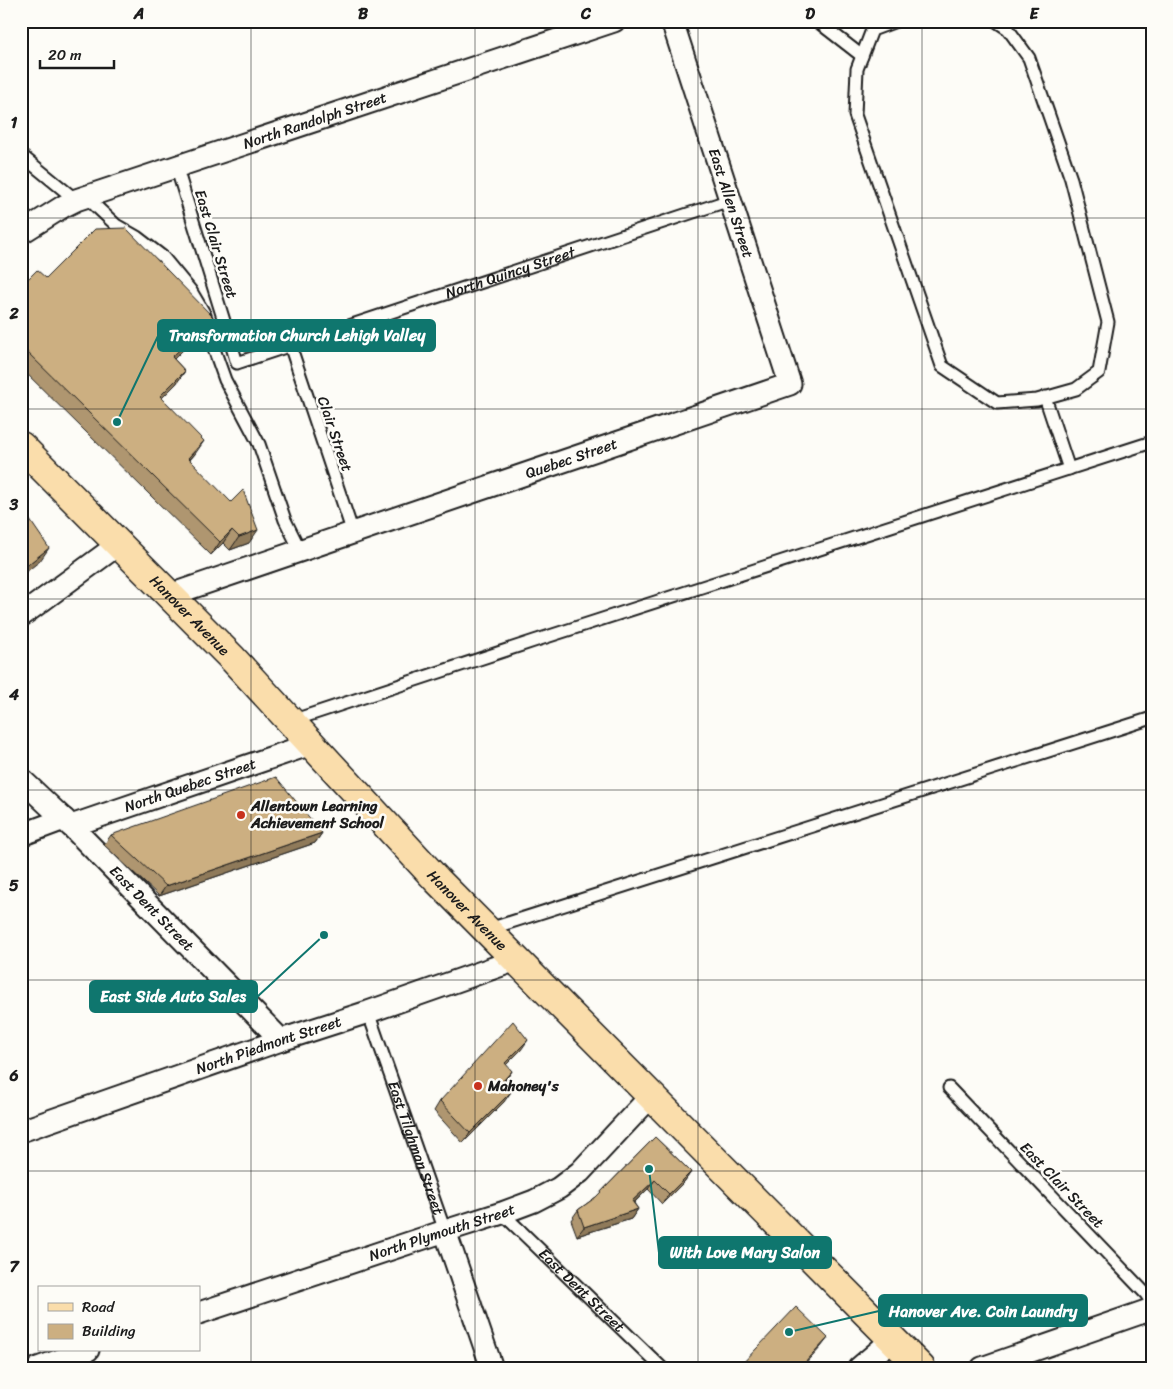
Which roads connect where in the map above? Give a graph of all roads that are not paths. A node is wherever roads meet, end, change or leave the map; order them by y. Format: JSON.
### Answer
{"nodes":[{"id":1,"x":614,"y":21,"type":"edge"},
{"id":2,"x":672,"y":21,"type":"edge"},
{"id":3,"x":817,"y":21,"type":"edge"},
{"id":4,"x":896,"y":21,"type":"edge"},
{"id":5,"x":996,"y":21,"type":"edge"},
{"id":6,"x":862,"y":56,"type":"junction"},
{"id":7,"x":21,"y":155,"type":"edge"},
{"id":8,"x":176,"y":166,"type":"junction"},
{"id":9,"x":81,"y":198,"type":"junction"},
{"id":10,"x":730,"y":200,"type":"junction"},
{"id":11,"x":21,"y":233,"type":"edge"},
{"id":12,"x":290,"y":345,"type":"junction"},
{"id":13,"x":790,"y":384,"type":"joint"},
{"id":14,"x":1046,"y":398,"type":"junction"},
{"id":15,"x":1152,"y":442,"type":"edge"},
{"id":16,"x":21,"y":446,"type":"edge"},
{"id":17,"x":1069,"y":469,"type":"junction"},
{"id":18,"x":353,"y":532,"type":"junction"},
{"id":19,"x":119,"y":544,"type":"junction"},
{"id":20,"x":300,"y":550,"type":"junction"},
{"id":21,"x":170,"y":594,"type":"junction"},
{"id":22,"x":21,"y":616,"type":"edge"},
{"id":23,"x":1152,"y":718,"type":"edge"},
{"id":24,"x":291,"y":721,"type":"junction"},
{"id":25,"x":311,"y":744,"type":"junction"},
{"id":26,"x":21,"y":778,"type":"edge"},
{"id":27,"x":68,"y":823,"type":"junction"},
{"id":28,"x":21,"y":835,"type":"edge"},
{"id":29,"x":486,"y":930,"type":"junction"},
{"id":30,"x":516,"y":960,"type":"junction"},
{"id":31,"x":368,"y":1012,"type":"junction"},
{"id":32,"x":281,"y":1040,"type":"junction"},
{"id":33,"x":949,"y":1088,"type":"dead end"},
{"id":34,"x":652,"y":1096,"type":"junction"},
{"id":35,"x":21,"y":1131,"type":"edge"},
{"id":36,"x":502,"y":1213,"type":"junction"},
{"id":37,"x":446,"y":1231,"type":"junction"},
{"id":38,"x":1152,"y":1304,"type":"edge"},
{"id":39,"x":1152,"y":1309,"type":"edge"},
{"id":40,"x":200,"y":1313,"type":"edge"},
{"id":41,"x":893,"y":1339,"type":"junction"},
{"id":42,"x":82,"y":1352,"type":"edge"},
{"id":43,"x":38,"y":1368,"type":"edge"},
{"id":44,"x":492,"y":1368,"type":"edge"},
{"id":45,"x":662,"y":1368,"type":"edge"},
{"id":46,"x":859,"y":1368,"type":"edge"},
{"id":47,"x":921,"y":1368,"type":"edge"},
{"id":48,"x":982,"y":1368,"type":"edge"}],
"edges":[{"from":1,"to":8,"type":"street","name":"North Randolph Street"},
{"from":2,"to":10,"type":"street","name":"East Allen Street"},
{"from":3,"to":6,"type":"lane"},
{"from":4,"to":6,"type":"lane"},
{"from":5,"to":14,"type":"lane"},
{"from":6,"to":14,"type":"lane"},
{"from":7,"to":9,"type":"lane"},
{"from":8,"to":9,"type":"street","name":"North Randolph Street"},
{"from":8,"to":12,"type":"lane","name":"East Clair Street"},
{"from":9,"to":11,"type":"street","name":"North Randolph Street"},
{"from":9,"to":20,"type":"lane"},
{"from":10,"to":12,"type":"lane","name":"North Quincy Street"},
{"from":10,"to":13,"type":"street","name":"East Allen Street"},
{"from":12,"to":18,"type":"lane","name":"Clair Street"},
{"from":13,"to":18,"type":"street","name":"Quebec Street"},
{"from":14,"to":17,"type":"lane"},
{"from":15,"to":17,"type":"lane"},
{"from":16,"to":19,"type":"main road","name":"Hanover Avenue"},
{"from":17,"to":24,"type":"lane"},
{"from":18,"to":20,"type":"street"},
{"from":19,"to":21,"type":"main road","name":"Hanover Avenue"},
{"from":19,"to":22,"type":"street"},
{"from":20,"to":21,"type":"street"},
{"from":21,"to":24,"type":"main road","name":"Hanover Avenue"},
{"from":23,"to":29,"type":"lane"},
{"from":24,"to":25,"type":"main road","name":"Hanover Avenue"},
{"from":25,"to":27,"type":"street","name":"North Quebec Street"},
{"from":25,"to":29,"type":"main road","name":"Hanover Avenue"},
{"from":26,"to":27,"type":"street","name":"East Dent Street"},
{"from":27,"to":28,"type":"street","name":"North Quebec Street"},
{"from":27,"to":32,"type":"street","name":"East Dent Street"},
{"from":29,"to":30,"type":"main road","name":"Hanover Avenue"},
{"from":30,"to":31,"type":"street","name":"North Piedmont Street"},
{"from":30,"to":34,"type":"main road","name":"Hanover Avenue"},
{"from":31,"to":32,"type":"street","name":"North Piedmont Street"},
{"from":31,"to":37,"type":"lane","name":"East Tilghman Street"},
{"from":32,"to":35,"type":"street","name":"North Piedmont Street"},
{"from":33,"to":38,"type":"lane","name":"East Clair Street"},
{"from":34,"to":36,"type":"street","name":"North Plymouth Street"},
{"from":34,"to":41,"type":"main road","name":"Hanover Avenue"},
{"from":36,"to":37,"type":"street","name":"North Plymouth Street"},
{"from":36,"to":45,"type":"lane","name":"East Dent Street"},
{"from":37,"to":40,"type":"street","name":"North Plymouth Street"},
{"from":37,"to":44,"type":"street","name":"East Tilghman Street"},
{"from":39,"to":48,"type":"street"},
{"from":41,"to":46,"type":"street"},
{"from":41,"to":47,"type":"main road","name":"Hanover Avenue"},
{"from":42,"to":43,"type":"street"}]}
